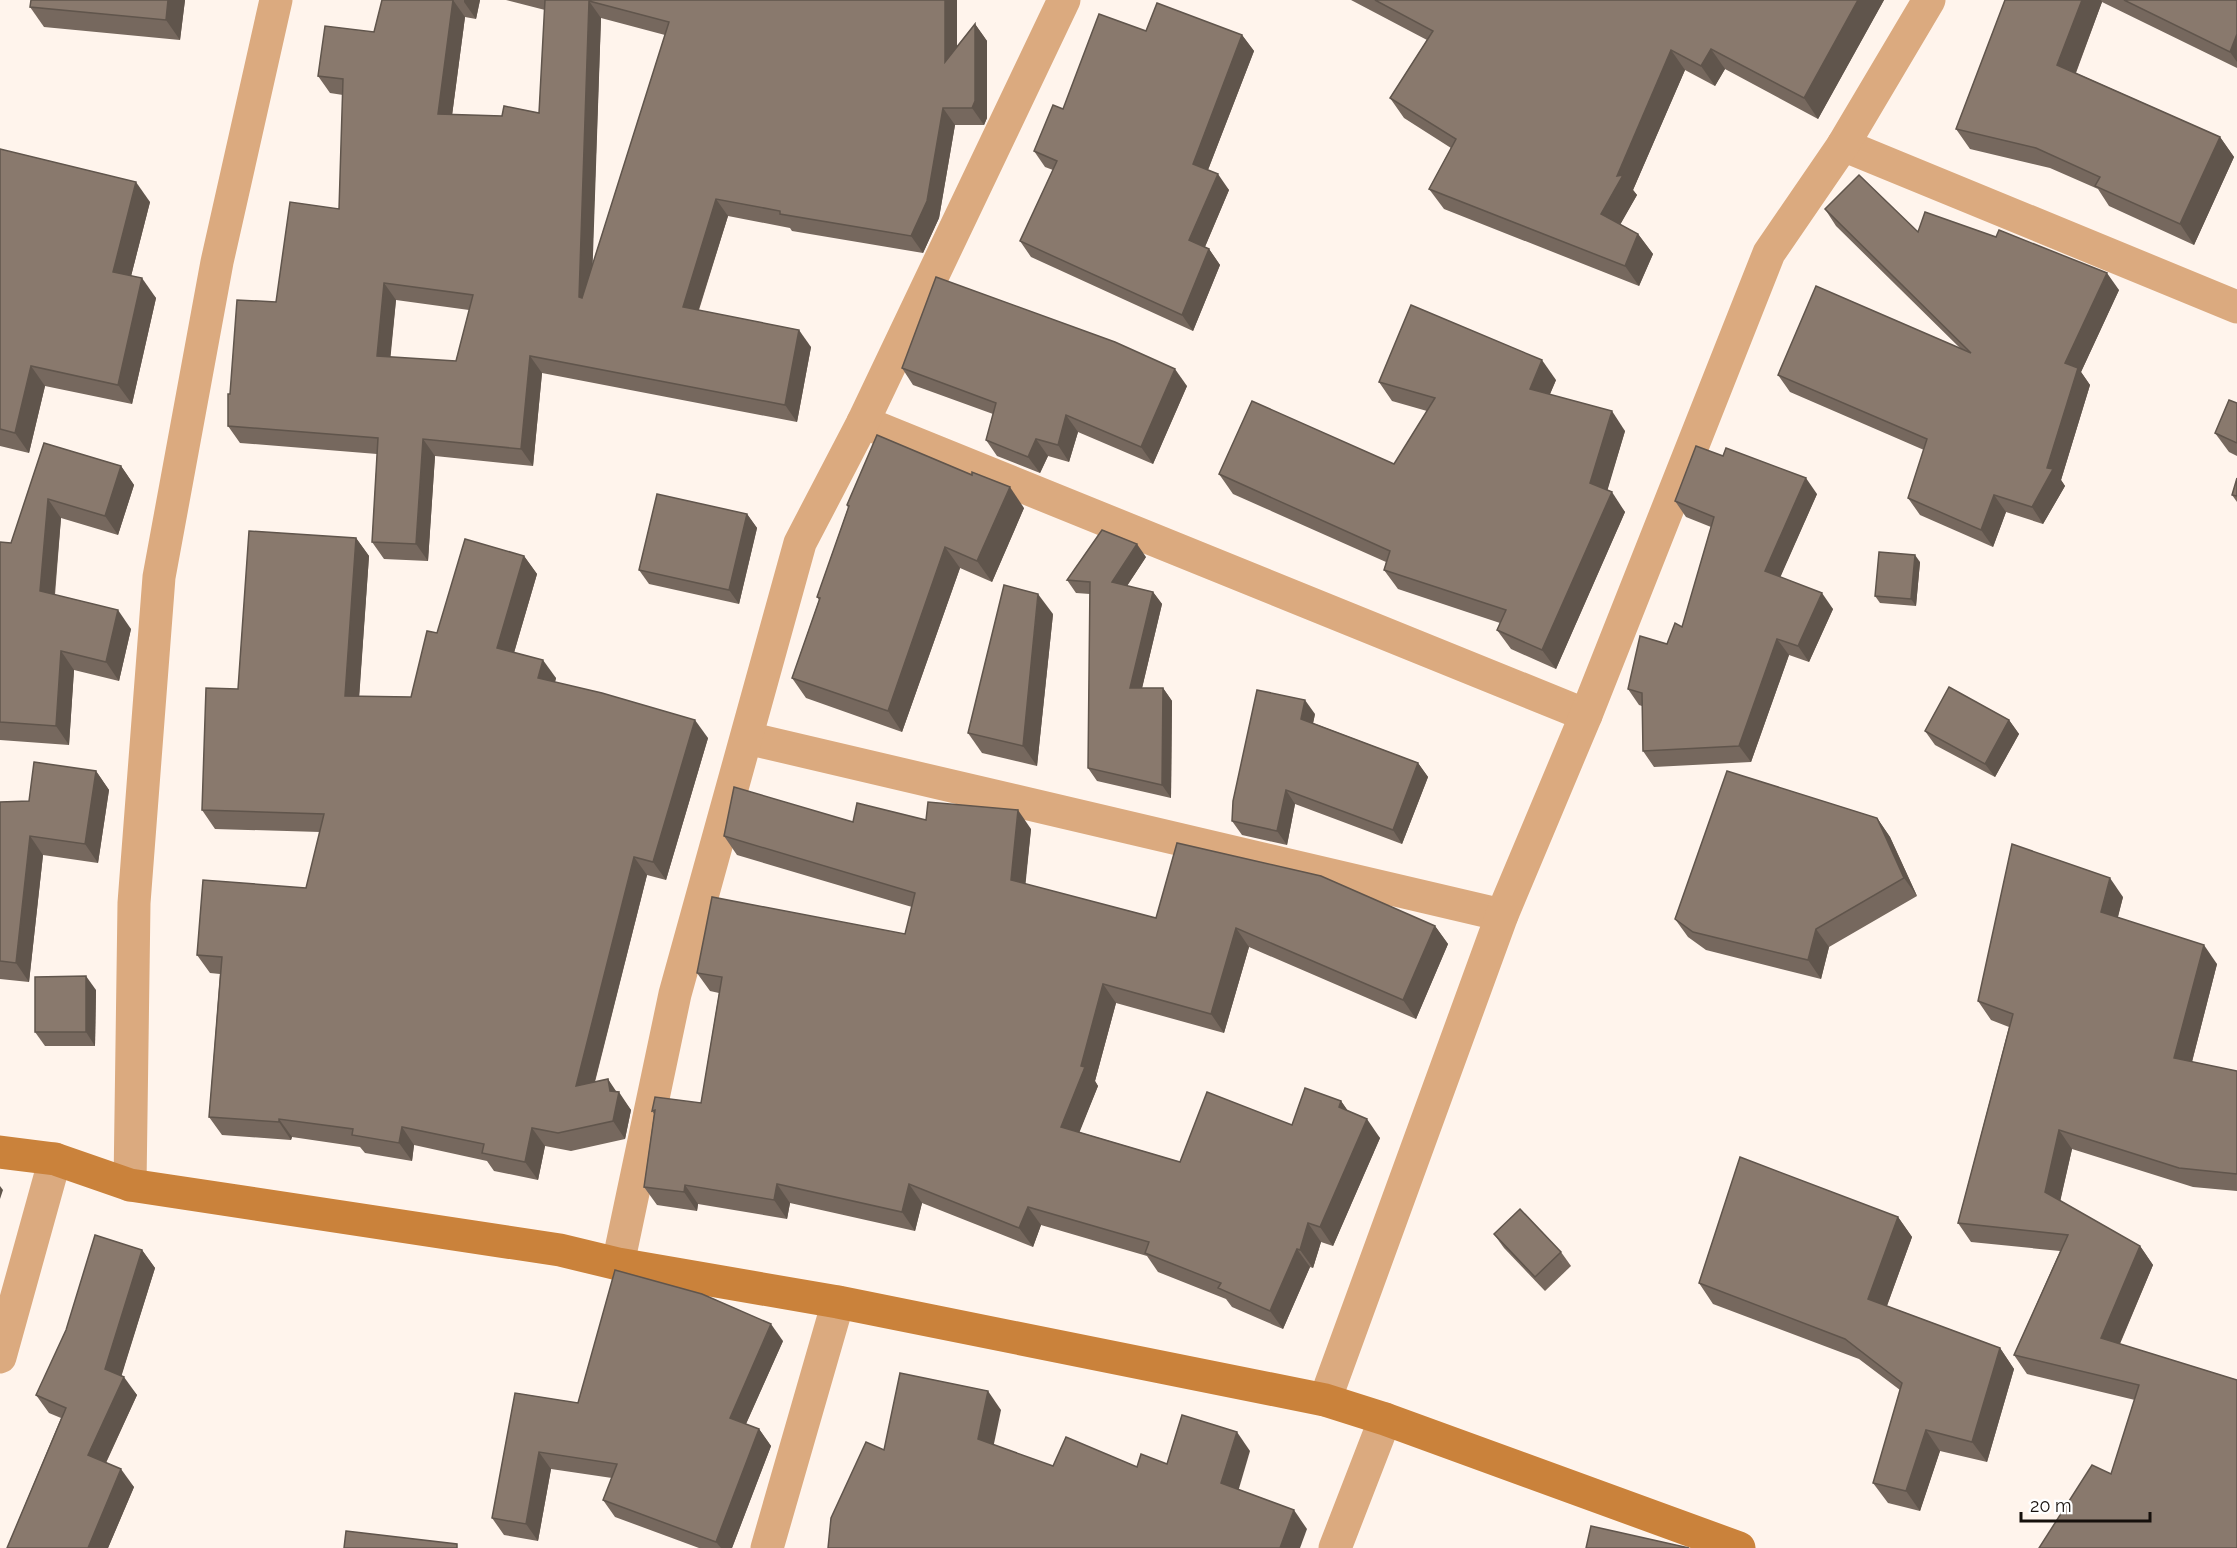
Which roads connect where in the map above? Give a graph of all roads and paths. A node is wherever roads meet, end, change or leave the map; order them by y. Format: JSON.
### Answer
{"nodes":[{"id":1,"x":276,"y":0,"type":"edge"},
{"id":2,"x":1062,"y":0,"type":"edge"},
{"id":3,"x":1929,"y":0,"type":"edge"},
{"id":4,"x":1843,"y":145,"type":"junction"},
{"id":5,"x":2237,"y":307,"type":"edge"},
{"id":6,"x":863,"y":422,"type":"junction"},
{"id":7,"x":1586,"y":715,"type":"junction"},
{"id":8,"x":747,"y":738,"type":"junction"},
{"id":9,"x":1502,"y":915,"type":"junction"},
{"id":10,"x":0,"y":1152,"type":"edge"},
{"id":11,"x":55,"y":1159,"type":"junction"},
{"id":12,"x":130,"y":1185,"type":"junction"},
{"id":13,"x":618,"y":1264,"type":"junction"},
{"id":14,"x":838,"y":1302,"type":"junction"},
{"id":15,"x":0,"y":1358,"type":"edge"},
{"id":16,"x":1325,"y":1400,"type":"junction"},
{"id":17,"x":1385,"y":1419,"type":"junction"},
{"id":18,"x":767,"y":1548,"type":"edge"},
{"id":19,"x":1335,"y":1548,"type":"edge"},
{"id":20,"x":1739,"y":1548,"type":"edge"}],
"edges":[{"from":1,"to":12,"type":"street"},
{"from":2,"to":6,"type":"street"},
{"from":3,"to":4,"type":"street"},
{"from":4,"to":5,"type":"street"},
{"from":4,"to":7,"type":"street"},
{"from":6,"to":7,"type":"street"},
{"from":6,"to":8,"type":"street"},
{"from":7,"to":9,"type":"street"},
{"from":8,"to":9,"type":"street"},
{"from":8,"to":13,"type":"street"},
{"from":9,"to":16,"type":"street"},
{"from":10,"to":11,"type":"street"},
{"from":11,"to":12,"type":"street"},
{"from":11,"to":15,"type":"street"},
{"from":12,"to":13,"type":"street"},
{"from":13,"to":14,"type":"street"},
{"from":14,"to":16,"type":"street"},
{"from":14,"to":18,"type":"street"},
{"from":16,"to":17,"type":"street"},
{"from":17,"to":19,"type":"street"},
{"from":17,"to":20,"type":"street"}]}
